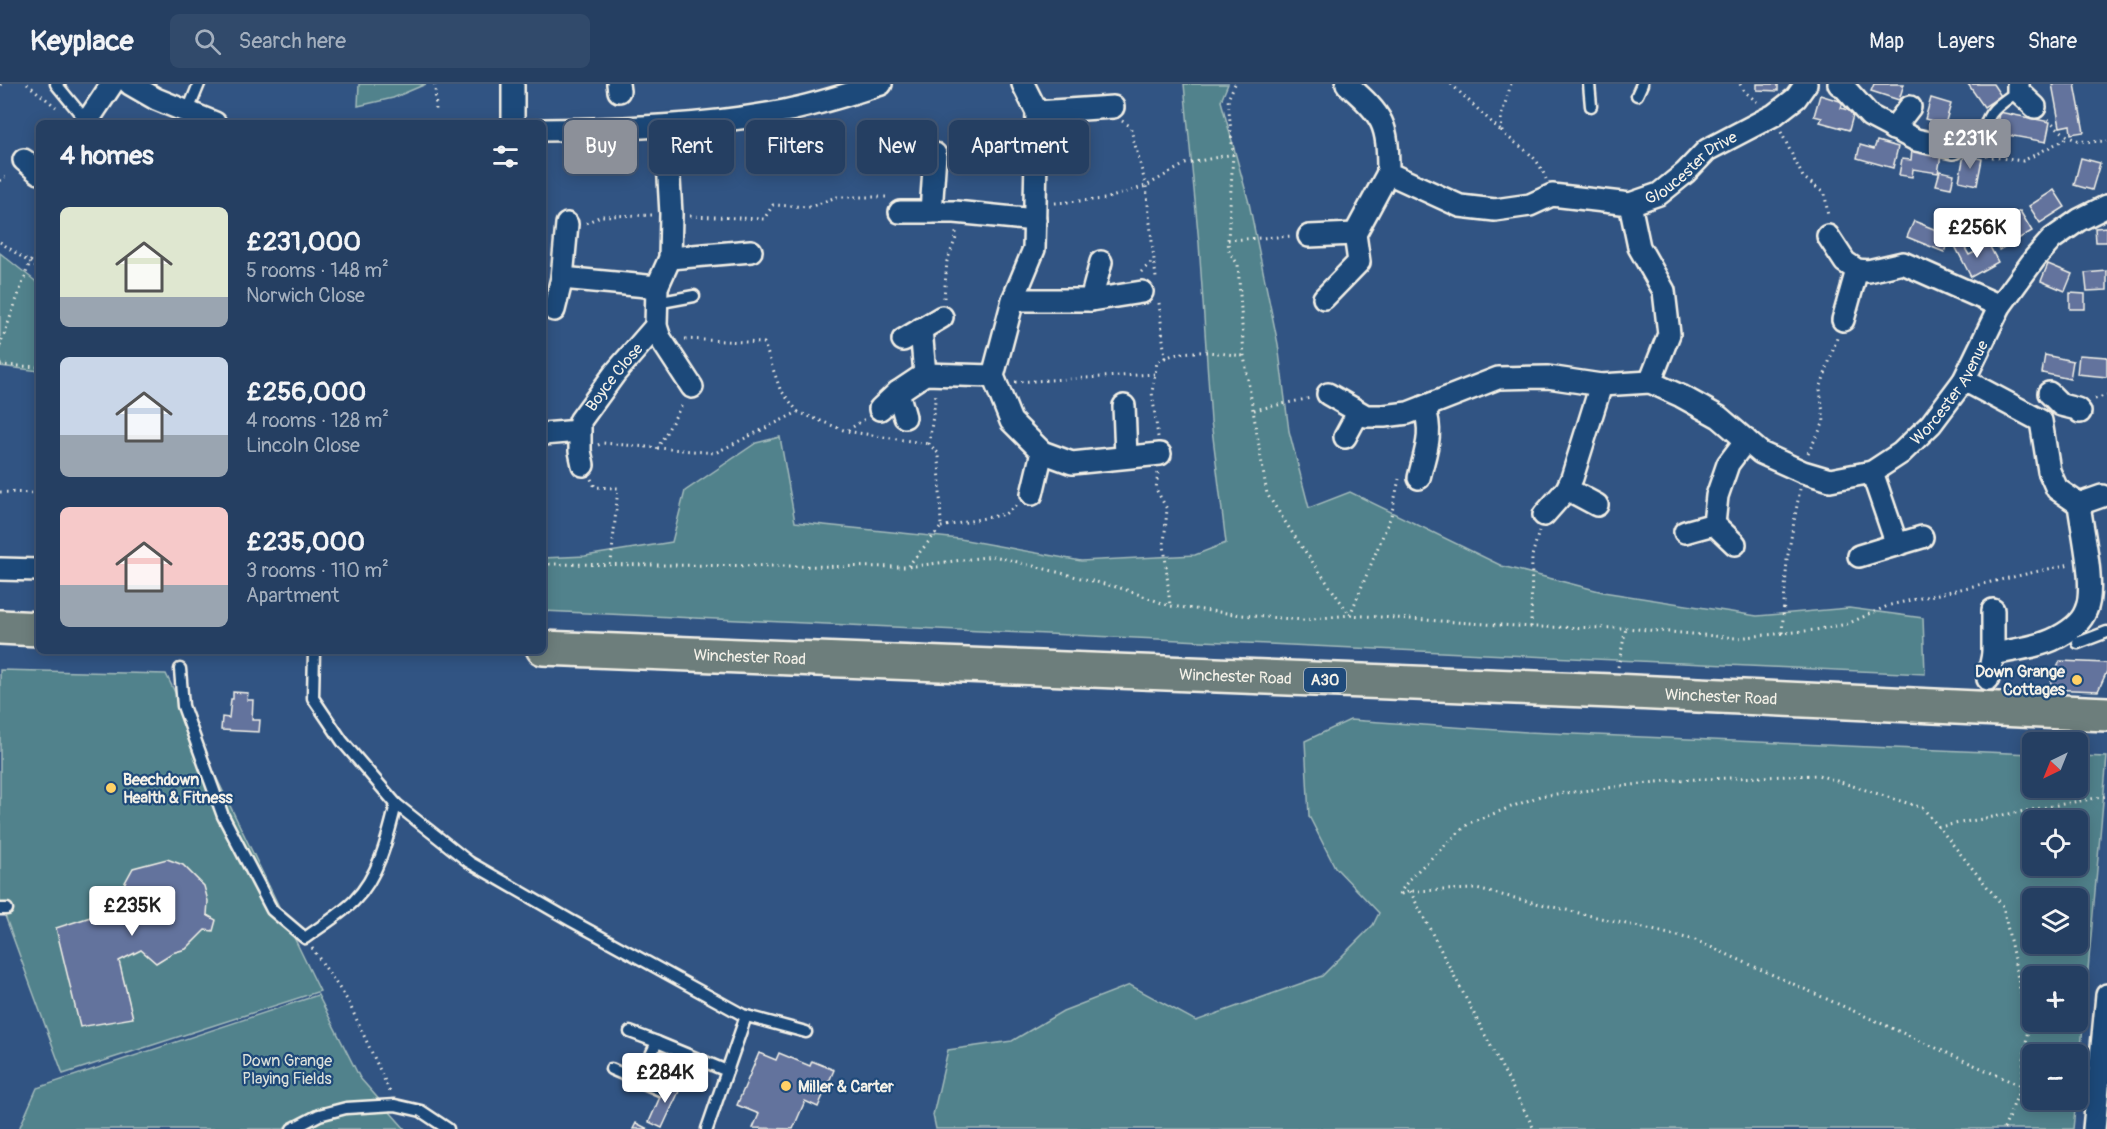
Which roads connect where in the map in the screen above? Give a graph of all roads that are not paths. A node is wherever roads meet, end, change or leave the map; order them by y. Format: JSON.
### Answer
{"nodes":[{"id":1,"x":56,"y":84,"type":"edge"},
{"id":2,"x":112,"y":84,"type":"edge"},
{"id":3,"x":130,"y":84,"type":"edge"},
{"id":4,"x":199,"y":84,"type":"edge"},
{"id":5,"x":513,"y":84,"type":"edge"},
{"id":6,"x":881,"y":84,"type":"edge"},
{"id":7,"x":1023,"y":84,"type":"edge"},
{"id":8,"x":1347,"y":84,"type":"edge"},
{"id":9,"x":1589,"y":84,"type":"edge"},
{"id":10,"x":1642,"y":84,"type":"edge"},
{"id":11,"x":1806,"y":84,"type":"edge"},
{"id":12,"x":1839,"y":84,"type":"edge"},
{"id":13,"x":2018,"y":88,"type":"edge"},
{"id":14,"x":1637,"y":95,"type":"dead end"},
{"id":15,"x":1591,"y":106,"type":"dead end"},
{"id":16,"x":1910,"y":107,"type":"dead end"},
{"id":17,"x":2035,"y":107,"type":"road end"},
{"id":18,"x":1106,"y":108,"type":"road end"},
{"id":19,"x":1037,"y":112,"type":"junction"},
{"id":20,"x":187,"y":113,"type":"junction"},
{"id":21,"x":85,"y":120,"type":"edge"},
{"id":22,"x":89,"y":120,"type":"edge"},
{"id":23,"x":206,"y":120,"type":"edge"},
{"id":24,"x":513,"y":120,"type":"edge"},
{"id":25,"x":727,"y":120,"type":"edge"},
{"id":26,"x":649,"y":127,"type":"edge"},
{"id":27,"x":1893,"y":129,"type":"junction"},
{"id":28,"x":546,"y":130,"type":"edge"},
{"id":29,"x":1981,"y":143,"type":"dead end"},
{"id":30,"x":1953,"y":148,"type":"road end"},
{"id":31,"x":1388,"y":173,"type":"junction"},
{"id":32,"x":669,"y":174,"type":"edge"},
{"id":33,"x":934,"y":174,"type":"edge"},
{"id":34,"x":1630,"y":204,"type":"junction"},
{"id":35,"x":2107,"y":206,"type":"edge"},
{"id":36,"x":900,"y":212,"type":"road end"},
{"id":37,"x":932,"y":212,"type":"junction"},
{"id":38,"x":1035,"y":213,"type":"junction"},
{"id":39,"x":567,"y":224,"type":"road end"},
{"id":40,"x":1356,"y":234,"type":"junction"},
{"id":41,"x":1309,"y":236,"type":"road end"},
{"id":42,"x":1828,"y":236,"type":"road end"},
{"id":43,"x":751,"y":251,"type":"dead end"},
{"id":44,"x":670,"y":258,"type":"junction"},
{"id":45,"x":1101,"y":262,"type":"dead end"},
{"id":46,"x":1857,"y":270,"type":"junction"},
{"id":47,"x":562,"y":278,"type":"junction"},
{"id":48,"x":1152,"y":288,"type":"road end"},
{"id":49,"x":657,"y":295,"type":"junction"},
{"id":50,"x":694,"y":296,"type":"dead end"},
{"id":51,"x":1324,"y":298,"type":"dead end"},
{"id":52,"x":1013,"y":300,"type":"junction"},
{"id":53,"x":1090,"y":300,"type":"junction"},
{"id":54,"x":2000,"y":306,"type":"junction"},
{"id":55,"x":554,"y":310,"type":"dead end"},
{"id":56,"x":942,"y":317,"type":"road end"},
{"id":57,"x":1843,"y":320,"type":"dead end"},
{"id":58,"x":658,"y":332,"type":"junction"},
{"id":59,"x":932,"y":374,"type":"junction"},
{"id":60,"x":994,"y":379,"type":"junction"},
{"id":61,"x":1964,"y":380,"type":"junction"},
{"id":62,"x":1650,"y":382,"type":"junction"},
{"id":63,"x":1601,"y":385,"type":"junction"},
{"id":64,"x":692,"y":387,"type":"road end"},
{"id":65,"x":898,"y":392,"type":"junction"},
{"id":66,"x":1328,"y":394,"type":"road end"},
{"id":67,"x":1125,"y":406,"type":"dead end"},
{"id":68,"x":1424,"y":407,"type":"junction"},
{"id":69,"x":880,"y":409,"type":"dead end"},
{"id":70,"x":2080,"y":412,"type":"dead end"},
{"id":71,"x":1358,"y":413,"type":"junction"},
{"id":72,"x":905,"y":417,"type":"dead end"},
{"id":73,"x":2041,"y":421,"type":"junction"},
{"id":74,"x":546,"y":435,"type":"edge"},
{"id":75,"x":1345,"y":437,"type":"dead end"},
{"id":76,"x":1746,"y":440,"type":"junction"},
{"id":77,"x":1042,"y":452,"type":"junction"},
{"id":78,"x":1160,"y":454,"type":"road end"},
{"id":79,"x":1126,"y":456,"type":"junction"},
{"id":80,"x":1872,"y":472,"type":"junction"},
{"id":81,"x":1411,"y":475,"type":"road end"},
{"id":82,"x":1567,"y":489,"type":"junction"},
{"id":83,"x":1032,"y":494,"type":"road end"},
{"id":84,"x":2102,"y":496,"type":"dead end"},
{"id":85,"x":2079,"y":504,"type":"junction"},
{"id":86,"x":1597,"y":505,"type":"dead end"},
{"id":87,"x":1544,"y":515,"type":"road end"},
{"id":88,"x":1714,"y":524,"type":"junction"},
{"id":89,"x":1685,"y":532,"type":"dead end"},
{"id":90,"x":1922,"y":537,"type":"dead end"},
{"id":91,"x":1735,"y":544,"type":"dead end"},
{"id":92,"x":1897,"y":545,"type":"junction"},
{"id":93,"x":1859,"y":556,"type":"dead end"},
{"id":94,"x":0,"y":569,"type":"edge"},
{"id":95,"x":36,"y":570,"type":"edge"},
{"id":96,"x":1994,"y":610,"type":"dead end"},
{"id":97,"x":0,"y":627,"type":"edge"},
{"id":98,"x":36,"y":629,"type":"edge"},
{"id":99,"x":2107,"y":632,"type":"edge"},
{"id":100,"x":2079,"y":643,"type":"dead end"},
{"id":101,"x":546,"y":648,"type":"edge"},
{"id":102,"x":314,"y":654,"type":"edge"},
{"id":103,"x":1993,"y":654,"type":"junction"},
{"id":104,"x":180,"y":669,"type":"dead end"},
{"id":105,"x":1988,"y":679,"type":"dead end"},
{"id":106,"x":2107,"y":714,"type":"edge"},
{"id":107,"x":396,"y":804,"type":"junction"},
{"id":108,"x":2107,"y":994,"type":"edge"},
{"id":109,"x":746,"y":1016,"type":"junction"},
{"id":110,"x":630,"y":1032,"type":"dead end"},
{"id":111,"x":806,"y":1032,"type":"dead end"},
{"id":112,"x":657,"y":1042,"type":"junction"},
{"id":113,"x":611,"y":1069,"type":"dead end"},
{"id":114,"x":727,"y":1071,"type":"junction"},
{"id":115,"x":639,"y":1081,"type":"junction"},
{"id":116,"x":660,"y":1090,"type":"dead end"},
{"id":117,"x":292,"y":1129,"type":"edge"},
{"id":118,"x":448,"y":1129,"type":"edge"},
{"id":119,"x":707,"y":1129,"type":"edge"},
{"id":120,"x":2094,"y":1129,"type":"edge"}],
"edges":[{"from":1,"to":21,"type":"lane"},
{"from":2,"to":22,"type":"street"},
{"from":3,"to":20,"type":"street"},
{"from":4,"to":20,"type":"lane"},
{"from":5,"to":24,"type":"street"},
{"from":6,"to":25,"type":"street"},
{"from":7,"to":19,"type":"street"},
{"from":8,"to":31,"type":"street"},
{"from":9,"to":15,"type":"lane"},
{"from":10,"to":14,"type":"lane"},
{"from":11,"to":34,"type":"street","name":"Gloucester Drive"},
{"from":12,"to":27,"type":"street"},
{"from":13,"to":17,"type":"street"},
{"from":13,"to":29,"type":"lane"},
{"from":16,"to":27,"type":"street"},
{"from":18,"to":19,"type":"street"},
{"from":19,"to":38,"type":"street"},
{"from":20,"to":23,"type":"street"},
{"from":26,"to":28,"type":"street"},
{"from":27,"to":30,"type":"street"},
{"from":31,"to":34,"type":"street","name":"Gloucester Drive"},
{"from":31,"to":40,"type":"street"},
{"from":32,"to":44,"type":"street"},
{"from":33,"to":37,"type":"street"},
{"from":34,"to":62,"type":"street"},
{"from":35,"to":54,"type":"street","name":"Worcester Avenue"},
{"from":36,"to":37,"type":"street"},
{"from":37,"to":38,"type":"street"},
{"from":38,"to":52,"type":"street"},
{"from":39,"to":47,"type":"street"},
{"from":40,"to":41,"type":"street"},
{"from":40,"to":51,"type":"street"},
{"from":42,"to":46,"type":"street"},
{"from":43,"to":44,"type":"street"},
{"from":44,"to":49,"type":"street"},
{"from":45,"to":53,"type":"street"},
{"from":46,"to":54,"type":"street"},
{"from":46,"to":57,"type":"street"},
{"from":47,"to":49,"type":"street"},
{"from":47,"to":55,"type":"street"},
{"from":48,"to":53,"type":"street"},
{"from":49,"to":50,"type":"lane"},
{"from":49,"to":58,"type":"street"},
{"from":52,"to":53,"type":"street"},
{"from":52,"to":60,"type":"street"},
{"from":54,"to":61,"type":"street","name":"Worcester Avenue"},
{"from":56,"to":59,"type":"street"},
{"from":58,"to":64,"type":"street","name":"Boyce Close"},
{"from":58,"to":74,"type":"street","name":"Boyce Close"},
{"from":59,"to":60,"type":"street"},
{"from":59,"to":65,"type":"street"},
{"from":60,"to":77,"type":"street"},
{"from":61,"to":73,"type":"street"},
{"from":61,"to":80,"type":"street","name":"Worcester Avenue"},
{"from":62,"to":63,"type":"street","name":"Worcester Avenue"},
{"from":62,"to":76,"type":"street","name":"Worcester Avenue"},
{"from":63,"to":68,"type":"street","name":"Worcester Avenue"},
{"from":63,"to":82,"type":"street"},
{"from":65,"to":69,"type":"street"},
{"from":65,"to":72,"type":"street"},
{"from":66,"to":71,"type":"street","name":"Worcester Avenue"},
{"from":67,"to":79,"type":"street"},
{"from":68,"to":71,"type":"street","name":"Worcester Avenue"},
{"from":68,"to":81,"type":"street"},
{"from":70,"to":73,"type":"street"},
{"from":71,"to":75,"type":"street"},
{"from":73,"to":85,"type":"street"},
{"from":76,"to":80,"type":"street","name":"Worcester Avenue"},
{"from":76,"to":88,"type":"street"},
{"from":77,"to":79,"type":"street"},
{"from":77,"to":83,"type":"street"},
{"from":78,"to":79,"type":"street"},
{"from":80,"to":92,"type":"street"},
{"from":82,"to":86,"type":"street"},
{"from":82,"to":87,"type":"street"},
{"from":84,"to":85,"type":"street"},
{"from":85,"to":103,"type":"street"},
{"from":88,"to":89,"type":"street"},
{"from":88,"to":91,"type":"street"},
{"from":90,"to":92,"type":"street"},
{"from":92,"to":93,"type":"street"},
{"from":94,"to":95,"type":"street"},
{"from":96,"to":103,"type":"street"},
{"from":97,"to":98,"type":"main road"},
{"from":99,"to":100,"type":"lane"},
{"from":101,"to":106,"type":"main road","name":"Winchester Road","number":"A30"},
{"from":102,"to":107,"type":"lane"},
{"from":103,"to":105,"type":"street"},
{"from":104,"to":107,"type":"lane"},
{"from":107,"to":109,"type":"lane"},
{"from":108,"to":120,"type":"street"},
{"from":109,"to":111,"type":"lane"},
{"from":109,"to":114,"type":"lane"},
{"from":110,"to":112,"type":"lane"},
{"from":112,"to":114,"type":"lane"},
{"from":112,"to":115,"type":"lane"},
{"from":113,"to":115,"type":"lane"},
{"from":114,"to":119,"type":"lane"},
{"from":115,"to":116,"type":"lane"},
{"from":117,"to":118,"type":"lane"}]}
